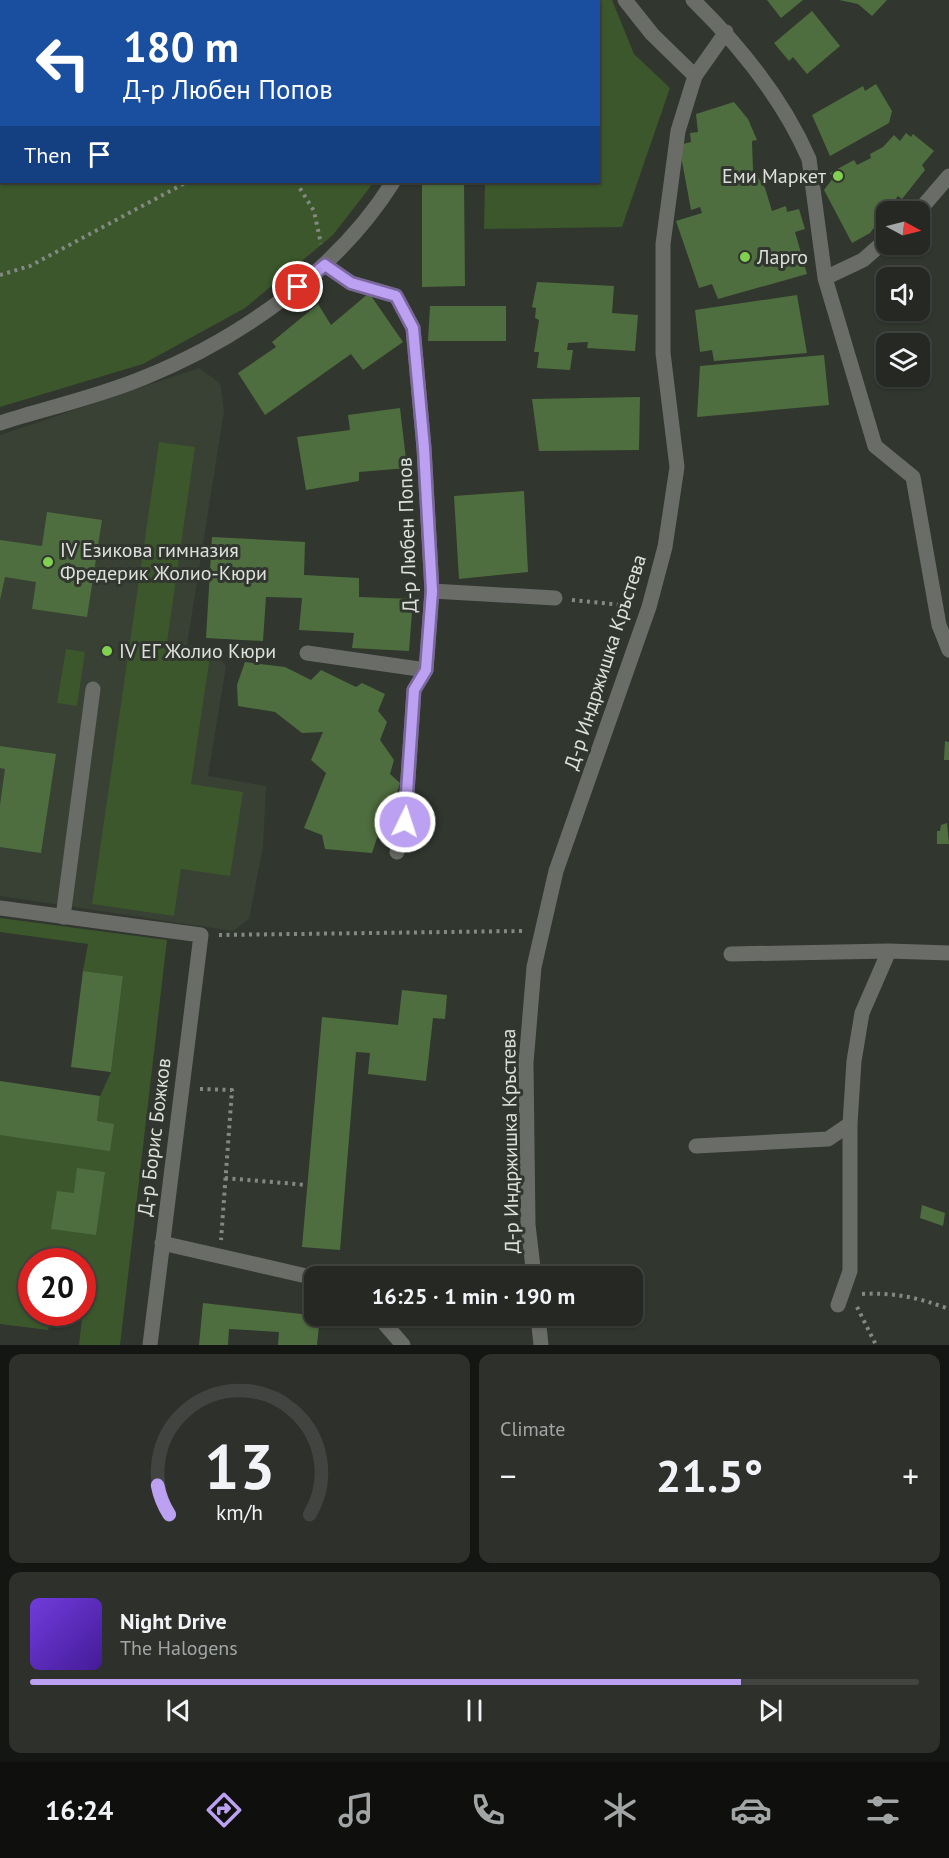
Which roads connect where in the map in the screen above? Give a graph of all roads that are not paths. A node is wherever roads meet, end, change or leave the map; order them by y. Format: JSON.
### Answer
{"nodes":[{"id":1,"x":625,"y":0,"type":"edge"},
{"id":2,"x":698,"y":2,"type":"edge"},
{"id":3,"x":726,"y":32,"type":"junction"},
{"id":4,"x":695,"y":76,"type":"junction"},
{"id":5,"x":949,"y":176,"type":"edge"},
{"id":6,"x":392,"y":183,"type":"edge"},
{"id":7,"x":927,"y":201,"type":"edge"},
{"id":8,"x":876,"y":249,"type":"edge"},
{"id":9,"x":325,"y":265,"type":"junction"},
{"id":10,"x":825,"y":278,"type":"junction"},
{"id":11,"x":0,"y":423,"type":"edge"},
{"id":12,"x":432,"y":591,"type":"junction"},
{"id":13,"x":555,"y":598,"type":"road end"},
{"id":14,"x":949,"y":650,"type":"edge"},
{"id":15,"x":308,"y":654,"type":"dead end"},
{"id":16,"x":426,"y":670,"type":"junction"},
{"id":17,"x":93,"y":688,"type":"dead end"},
{"id":18,"x":398,"y":852,"type":"dead end"},
{"id":19,"x":0,"y":908,"type":"edge"},
{"id":20,"x":63,"y":917,"type":"junction"},
{"id":21,"x":889,"y":951,"type":"junction"},
{"id":22,"x":949,"y":953,"type":"edge"},
{"id":23,"x":731,"y":954,"type":"dead end"},
{"id":24,"x":850,"y":1124,"type":"junction"},
{"id":25,"x":696,"y":1146,"type":"dead end"},
{"id":26,"x":162,"y":1243,"type":"junction"},
{"id":27,"x":533,"y":1266,"type":"edge"},
{"id":28,"x":304,"y":1275,"type":"edge"},
{"id":29,"x":838,"y":1305,"type":"dead end"},
{"id":30,"x":387,"y":1326,"type":"edge"},
{"id":31,"x":539,"y":1326,"type":"edge"},
{"id":32,"x":150,"y":1345,"type":"edge"},
{"id":33,"x":403,"y":1345,"type":"edge"},
{"id":34,"x":541,"y":1345,"type":"edge"}],
"edges":[{"from":1,"to":4,"type":"street"},
{"from":2,"to":3,"type":"street"},
{"from":3,"to":4,"type":"street","name":"Д-р Индржишка Кръстева"},
{"from":3,"to":10,"type":"street"},
{"from":4,"to":27,"type":"street","name":"Д-р Индржишка Кръстева"},
{"from":5,"to":7,"type":"street"},
{"from":6,"to":9,"type":"street"},
{"from":8,"to":10,"type":"street"},
{"from":9,"to":11,"type":"street"},
{"from":9,"to":12,"type":"street","name":"Д-р Любен Попов"},
{"from":10,"to":14,"type":"street"},
{"from":12,"to":13,"type":"street"},
{"from":12,"to":16,"type":"street","name":"Д-р Любен Попов"},
{"from":15,"to":16,"type":"street"},
{"from":16,"to":18,"type":"street","name":"Д-р Любен Попов"},
{"from":17,"to":20,"type":"street"},
{"from":19,"to":20,"type":"street"},
{"from":20,"to":26,"type":"street","name":"Д-р Борис Божков"},
{"from":21,"to":22,"type":"street"},
{"from":21,"to":23,"type":"street"},
{"from":21,"to":24,"type":"street"},
{"from":24,"to":25,"type":"street"},
{"from":24,"to":29,"type":"street"},
{"from":26,"to":28,"type":"street"},
{"from":26,"to":32,"type":"street","name":"Д-р Борис Божков"},
{"from":30,"to":33,"type":"street"},
{"from":31,"to":34,"type":"street"}]}
